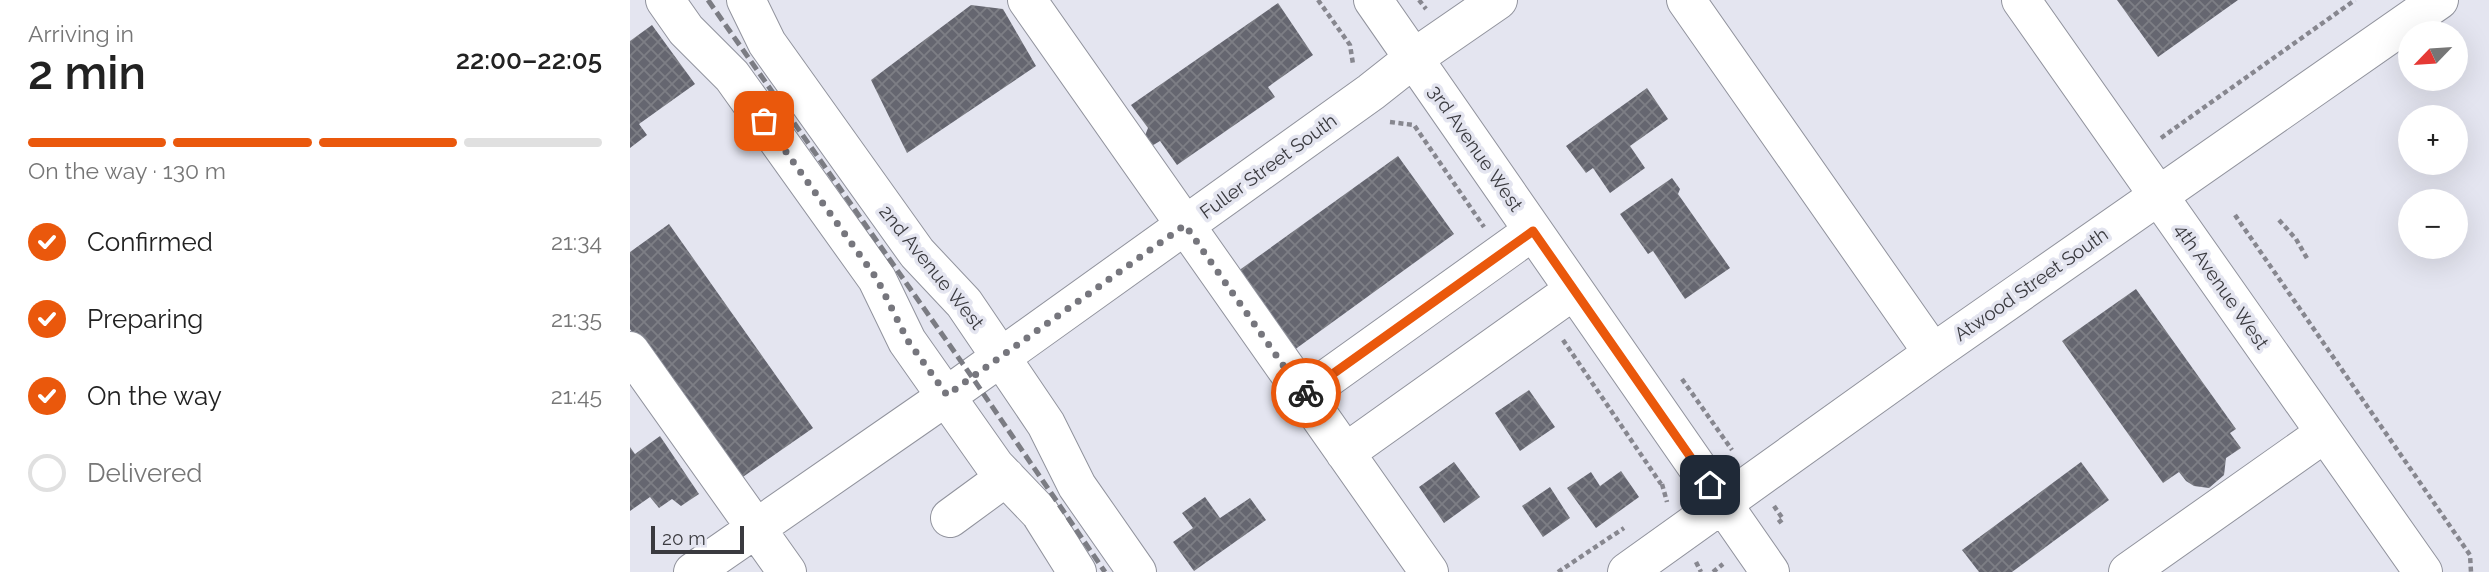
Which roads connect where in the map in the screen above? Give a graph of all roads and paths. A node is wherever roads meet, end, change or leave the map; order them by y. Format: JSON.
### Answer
{"nodes":[{"id":1,"x":664,"y":0,"type":"edge"},
{"id":2,"x":746,"y":0,"type":"edge"},
{"id":3,"x":1010,"y":0,"type":"edge"},
{"id":4,"x":1017,"y":0,"type":"edge"},
{"id":5,"x":1027,"y":0,"type":"edge"},
{"id":6,"x":1373,"y":0,"type":"edge"},
{"id":7,"x":1498,"y":0,"type":"edge"},
{"id":8,"x":1686,"y":0,"type":"edge"},
{"id":9,"x":2021,"y":0,"type":"edge"},
{"id":10,"x":2355,"y":0,"type":"edge"},
{"id":11,"x":2439,"y":0,"type":"edge"},
{"id":12,"x":1414,"y":58,"type":"junction"},
{"id":13,"x":2161,"y":138,"type":"dead end"},
{"id":14,"x":2158,"y":196,"type":"junction"},
{"id":15,"x":2235,"y":215,"type":"dead end"},
{"id":16,"x":2279,"y":220,"type":"dead end"},
{"id":17,"x":1185,"y":225,"type":"junction"},
{"id":18,"x":1533,"y":231,"type":"junction"},
{"id":19,"x":2308,"y":260,"type":"dead end"},
{"id":20,"x":1574,"y":290,"type":"junction"},
{"id":21,"x":630,"y":351,"type":"edge"},
{"id":22,"x":1933,"y":353,"type":"junction"},
{"id":23,"x":1001,"y":357,"type":"junction"},
{"id":24,"x":947,"y":395,"type":"junction"},
{"id":25,"x":1304,"y":395,"type":"junction"},
{"id":26,"x":2325,"y":433,"type":"junction"},
{"id":27,"x":1345,"y":453,"type":"junction"},
{"id":28,"x":1006,"y":477,"type":"junction"},
{"id":29,"x":1667,"y":499,"type":"dead end"},
{"id":30,"x":1723,"y":503,"type":"junction"},
{"id":31,"x":1657,"y":506,"type":"dead end"},
{"id":32,"x":950,"y":518,"type":"dead end"},
{"id":33,"x":1634,"y":521,"type":"dead end"},
{"id":34,"x":756,"y":527,"type":"junction"},
{"id":35,"x":693,"y":572,"type":"edge"},
{"id":36,"x":787,"y":572,"type":"edge"},
{"id":37,"x":1077,"y":572,"type":"edge"},
{"id":38,"x":1137,"y":572,"type":"edge"},
{"id":39,"x":1429,"y":572,"type":"edge"},
{"id":40,"x":1558,"y":572,"type":"edge"},
{"id":41,"x":1627,"y":572,"type":"edge"},
{"id":42,"x":1770,"y":572,"type":"edge"},
{"id":43,"x":2128,"y":572,"type":"edge"},
{"id":44,"x":2423,"y":572,"type":"edge"},
{"id":45,"x":2471,"y":572,"type":"edge"}],
"edges":[{"from":1,"to":24,"type":"street"},
{"from":2,"to":23,"type":"street","name":"2nd Avenue West"},
{"from":3,"to":4,"type":"street"},
{"from":5,"to":17,"type":"street"},
{"from":6,"to":12,"type":"street","name":"3rd Avenue West"},
{"from":7,"to":12,"type":"street","name":"Fuller Street South"},
{"from":8,"to":22,"type":"street"},
{"from":9,"to":14,"type":"street","name":"4th Avenue West"},
{"from":10,"to":13,"type":"path"},
{"from":11,"to":14,"type":"street","name":"Atwood Street South"},
{"from":12,"to":17,"type":"street","name":"Fuller Street South"},
{"from":12,"to":18,"type":"street","name":"3rd Avenue West"},
{"from":14,"to":22,"type":"street","name":"Atwood Street South"},
{"from":14,"to":26,"type":"street","name":"4th Avenue West"},
{"from":15,"to":45,"type":"path"},
{"from":16,"to":19,"type":"path"},
{"from":17,"to":23,"type":"street","name":"Fuller Street South"},
{"from":17,"to":25,"type":"street"},
{"from":18,"to":20,"type":"street","name":"3rd Avenue West"},
{"from":18,"to":25,"type":"street"},
{"from":20,"to":27,"type":"street"},
{"from":20,"to":30,"type":"street","name":"3rd Avenue West"},
{"from":21,"to":34,"type":"street"},
{"from":22,"to":30,"type":"street","name":"Atwood Street South"},
{"from":23,"to":24,"type":"street","name":"Fuller Street South"},
{"from":23,"to":38,"type":"street","name":"2nd Avenue West"},
{"from":24,"to":28,"type":"street"},
{"from":24,"to":34,"type":"street","name":"Fuller Street South"},
{"from":25,"to":27,"type":"street"},
{"from":26,"to":43,"type":"street"},
{"from":26,"to":44,"type":"street","name":"4th Avenue West"},
{"from":27,"to":39,"type":"street"},
{"from":28,"to":32,"type":"street"},
{"from":28,"to":37,"type":"street"},
{"from":29,"to":31,"type":"path"},
{"from":30,"to":41,"type":"street","name":"Atwood Street South"},
{"from":30,"to":42,"type":"street","name":"3rd Avenue West"},
{"from":33,"to":40,"type":"path"},
{"from":34,"to":35,"type":"street","name":"Fuller Street South"},
{"from":34,"to":36,"type":"street"}]}
